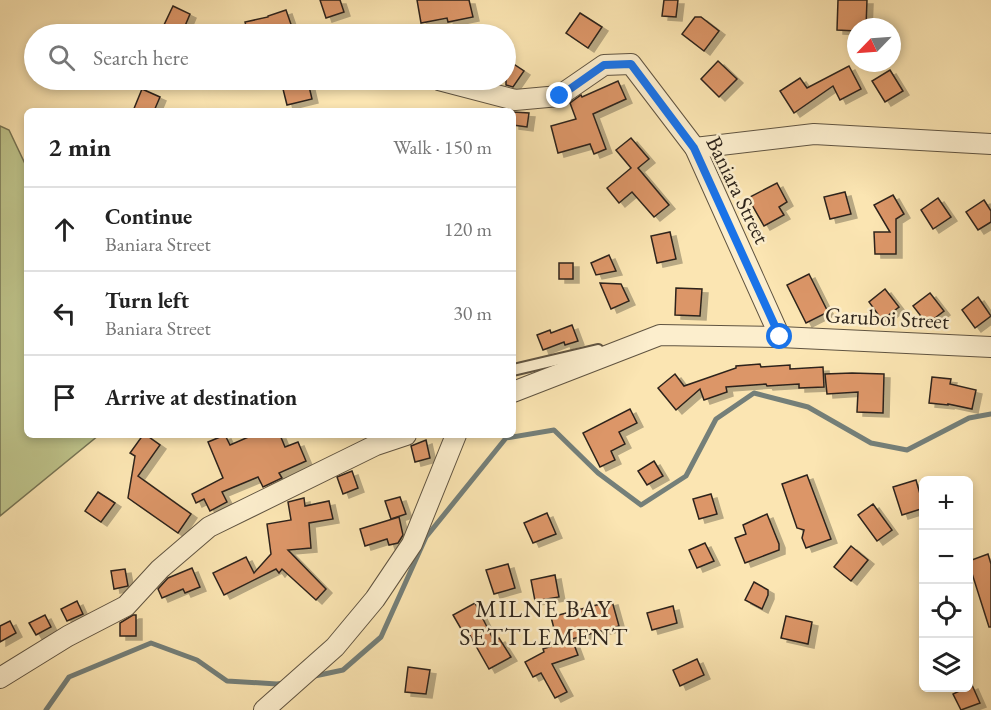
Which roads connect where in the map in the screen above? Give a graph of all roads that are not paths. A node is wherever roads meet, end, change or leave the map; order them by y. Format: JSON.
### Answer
{"nodes":[{"id":1,"x":477,"y":90,"type":"edge"},
{"id":2,"x":991,"y":144,"type":"edge"},
{"id":3,"x":694,"y":148,"type":"junction"},
{"id":4,"x":660,"y":335,"type":"junction"},
{"id":5,"x":780,"y":337,"type":"junction"},
{"id":6,"x":991,"y":347,"type":"edge"},
{"id":7,"x":516,"y":369,"type":"edge"},
{"id":8,"x":516,"y":391,"type":"edge"},
{"id":9,"x":397,"y":438,"type":"edge"},
{"id":10,"x":455,"y":438,"type":"edge"},
{"id":11,"x":0,"y":678,"type":"edge"},
{"id":12,"x":264,"y":710,"type":"edge"}],
"edges":[{"from":1,"to":3,"type":"street","name":"Baniara Street"},
{"from":2,"to":3,"type":"street"},
{"from":3,"to":5,"type":"street","name":"Baniara Street"},
{"from":4,"to":5,"type":"street","name":"Garuboi Street"},
{"from":4,"to":7,"type":"lane"},
{"from":4,"to":8,"type":"street"},
{"from":5,"to":6,"type":"street","name":"Garuboi Street"},
{"from":9,"to":11,"type":"street"},
{"from":10,"to":12,"type":"street"}]}
